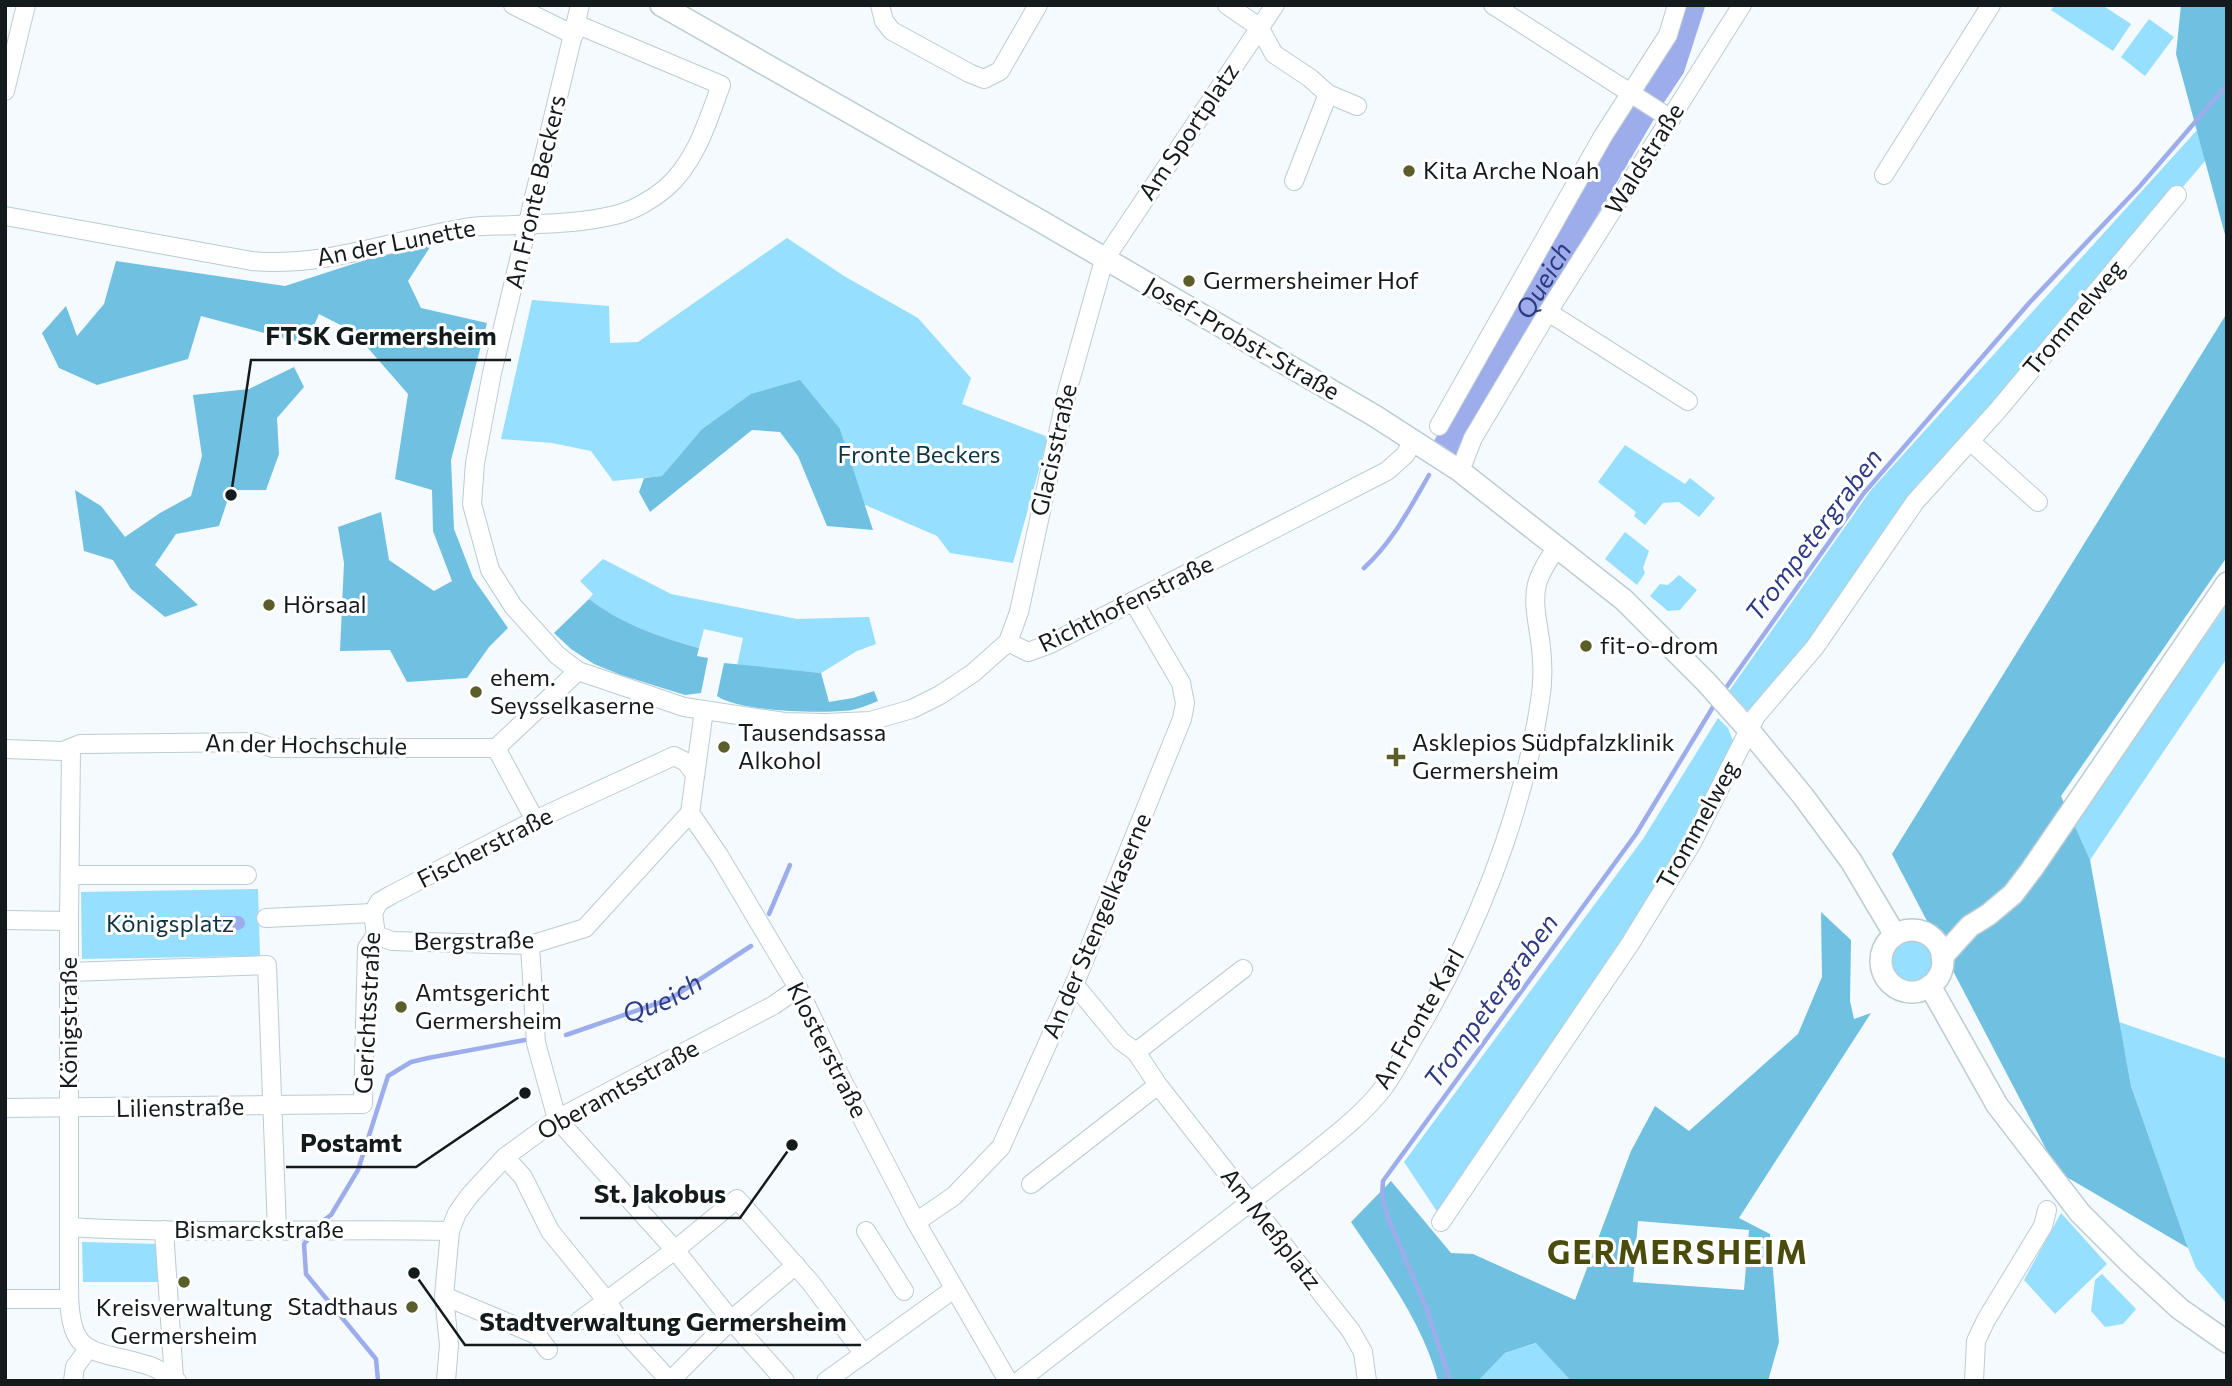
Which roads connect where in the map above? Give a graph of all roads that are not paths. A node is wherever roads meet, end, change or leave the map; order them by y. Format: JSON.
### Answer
{"nodes":[{"id":1,"x":26,"y":5,"type":"edge"},
{"id":2,"x":513,"y":5,"type":"edge"},
{"id":3,"x":580,"y":5,"type":"edge"},
{"id":4,"x":661,"y":5,"type":"edge"},
{"id":5,"x":880,"y":5,"type":"edge"},
{"id":6,"x":1038,"y":5,"type":"edge"},
{"id":7,"x":1227,"y":5,"type":"edge"},
{"id":8,"x":1275,"y":5,"type":"edge"},
{"id":9,"x":1493,"y":5,"type":"edge"},
{"id":10,"x":1677,"y":5,"type":"edge"},
{"id":11,"x":1742,"y":5,"type":"edge"},
{"id":12,"x":1991,"y":5,"type":"edge"},
{"id":13,"x":1259,"y":27,"type":"junction"},
{"id":14,"x":575,"y":29,"type":"junction"},
{"id":15,"x":5,"y":91,"type":"edge"},
{"id":16,"x":1328,"y":94,"type":"junction"},
{"id":17,"x":1630,"y":95,"type":"junction"},
{"id":18,"x":1357,"y":107,"type":"dead end"},
{"id":19,"x":1671,"y":119,"type":"junction"},
{"id":20,"x":1884,"y":174,"type":"dead end"},
{"id":21,"x":1294,"y":181,"type":"dead end"},
{"id":22,"x":2177,"y":195,"type":"dead end"},
{"id":23,"x":5,"y":216,"type":"edge"},
{"id":24,"x":529,"y":224,"type":"junction"},
{"id":25,"x":1104,"y":260,"type":"junction"},
{"id":26,"x":1548,"y":312,"type":"junction"},
{"id":27,"x":1688,"y":401,"type":"dead end"},
{"id":28,"x":1439,"y":426,"type":"dead end"},
{"id":29,"x":1414,"y":440,"type":"junction"},
{"id":30,"x":1970,"y":441,"type":"junction"},
{"id":31,"x":1460,"y":471,"type":"junction"},
{"id":32,"x":2038,"y":502,"type":"dead end"},
{"id":33,"x":1557,"y":547,"type":"junction"},
{"id":34,"x":2227,"y":583,"type":"edge"},
{"id":35,"x":1133,"y":601,"type":"junction"},
{"id":36,"x":1008,"y":642,"type":"junction"},
{"id":37,"x":578,"y":671,"type":"junction"},
{"id":38,"x":704,"y":710,"type":"junction"},
{"id":39,"x":1748,"y":729,"type":"junction"},
{"id":40,"x":71,"y":748,"type":"junction"},
{"id":41,"x":496,"y":748,"type":"junction"},
{"id":42,"x":5,"y":750,"type":"edge"},
{"id":43,"x":695,"y":774,"type":"junction"},
{"id":44,"x":690,"y":813,"type":"junction"},
{"id":45,"x":535,"y":820,"type":"junction"},
{"id":46,"x":70,"y":875,"type":"junction"},
{"id":47,"x":247,"y":875,"type":"dead end"},
{"id":48,"x":373,"y":913,"type":"junction"},
{"id":49,"x":266,"y":918,"type":"dead end"},
{"id":50,"x":5,"y":920,"type":"edge"},
{"id":51,"x":69,"y":921,"type":"junction"},
{"id":52,"x":1970,"y":926,"type":"junction"},
{"id":53,"x":1923,"y":932,"type":"junction"},
{"id":54,"x":1895,"y":935,"type":"junction"},
{"id":55,"x":376,"y":936,"type":"junction"},
{"id":56,"x":530,"y":945,"type":"junction"},
{"id":57,"x":1942,"y":957,"type":"junction"},
{"id":58,"x":1243,"y":969,"type":"dead end"},
{"id":59,"x":69,"y":972,"type":"junction"},
{"id":60,"x":1074,"y":984,"type":"junction"},
{"id":61,"x":1930,"y":986,"type":"junction"},
{"id":62,"x":797,"y":988,"type":"junction"},
{"id":63,"x":1136,"y":1052,"type":"junction"},
{"id":64,"x":1158,"y":1085,"type":"junction"},
{"id":65,"x":271,"y":1107,"type":"junction"},
{"id":66,"x":5,"y":1108,"type":"edge"},
{"id":67,"x":69,"y":1109,"type":"junction"},
{"id":68,"x":557,"y":1119,"type":"junction"},
{"id":69,"x":505,"y":1157,"type":"junction"},
{"id":70,"x":1031,"y":1184,"type":"dead end"},
{"id":71,"x":1250,"y":1202,"type":"junction"},
{"id":72,"x":2047,"y":1210,"type":"dead end"},
{"id":73,"x":916,"y":1222,"type":"junction"},
{"id":74,"x":1441,"y":1222,"type":"dead end"},
{"id":75,"x":69,"y":1227,"type":"junction"},
{"id":76,"x":164,"y":1230,"type":"junction"},
{"id":77,"x":277,"y":1230,"type":"junction"},
{"id":78,"x":450,"y":1231,"type":"junction"},
{"id":79,"x":866,"y":1231,"type":"dead end"},
{"id":80,"x":675,"y":1250,"type":"junction"},
{"id":81,"x":796,"y":1265,"type":"junction"},
{"id":82,"x":954,"y":1289,"type":"junction"},
{"id":83,"x":904,"y":1291,"type":"dead end"},
{"id":84,"x":444,"y":1296,"type":"junction"},
{"id":85,"x":5,"y":1299,"type":"edge"},
{"id":86,"x":69,"y":1299,"type":"junction"},
{"id":87,"x":606,"y":1300,"type":"junction"},
{"id":88,"x":731,"y":1320,"type":"junction"},
{"id":89,"x":579,"y":1321,"type":"dead end"},
{"id":90,"x":2227,"y":1342,"type":"edge"},
{"id":91,"x":88,"y":1349,"type":"junction"},
{"id":92,"x":548,"y":1350,"type":"dead end"},
{"id":93,"x":864,"y":1353,"type":"junction"},
{"id":94,"x":848,"y":1375,"type":"edge"},
{"id":95,"x":175,"y":1380,"type":"edge"},
{"id":96,"x":73,"y":1381,"type":"edge"},
{"id":97,"x":446,"y":1381,"type":"edge"},
{"id":98,"x":670,"y":1381,"type":"edge"},
{"id":99,"x":785,"y":1381,"type":"edge"},
{"id":100,"x":826,"y":1381,"type":"edge"},
{"id":101,"x":1008,"y":1381,"type":"edge"},
{"id":102,"x":1019,"y":1381,"type":"edge"},
{"id":103,"x":1367,"y":1381,"type":"edge"},
{"id":104,"x":1974,"y":1381,"type":"edge"}],
"edges":[{"from":1,"to":15,"type":"street"},
{"from":2,"to":14,"type":"street"},
{"from":3,"to":14,"type":"street","name":"An Fronte Beckers"},
{"from":4,"to":25,"type":"main road","name":"Josef-Probst-Straße"},
{"from":5,"to":6,"type":"street"},
{"from":7,"to":13,"type":"street"},
{"from":8,"to":13,"type":"street","name":"Am Sportplatz"},
{"from":9,"to":17,"type":"street"},
{"from":10,"to":17,"type":"street"},
{"from":11,"to":19,"type":"street","name":"Waldstraße"},
{"from":12,"to":20,"type":"street"},
{"from":13,"to":16,"type":"street"},
{"from":13,"to":25,"type":"street","name":"Am Sportplatz"},
{"from":14,"to":24,"type":"street","name":"An Fronte Beckers"},
{"from":14,"to":24,"type":"street","name":"An der Lunette"},
{"from":16,"to":18,"type":"street"},
{"from":16,"to":21,"type":"street"},
{"from":17,"to":19,"type":"street"},
{"from":17,"to":28,"type":"street"},
{"from":19,"to":26,"type":"street","name":"Waldstraße"},
{"from":22,"to":30,"type":"street","name":"Trommelweg"},
{"from":23,"to":24,"type":"street","name":"An der Lunette"},
{"from":24,"to":37,"type":"street","name":"An Fronte Beckers"},
{"from":25,"to":29,"type":"main road","name":"Josef-Probst-Straße"},
{"from":25,"to":36,"type":"street","name":"Glacisstraße"},
{"from":26,"to":27,"type":"street"},
{"from":26,"to":31,"type":"street","name":"Waldstraße"},
{"from":29,"to":31,"type":"main road","name":"Josef-Probst-Straße"},
{"from":29,"to":35,"type":"street","name":"Richthofenstraße"},
{"from":30,"to":32,"type":"street"},
{"from":30,"to":39,"type":"street","name":"Trommelweg"},
{"from":31,"to":33,"type":"main road","name":"Josef-Probst-Straße"},
{"from":33,"to":39,"type":"main road","name":"Josef-Probst-Straße"},
{"from":33,"to":71,"type":"street","name":"An Fronte Karl"},
{"from":34,"to":52,"type":"main road"},
{"from":35,"to":36,"type":"street","name":"Richthofenstraße"},
{"from":35,"to":60,"type":"street","name":"An der Stengelkaserne"},
{"from":36,"to":38,"type":"street","name":"Richthofenstraße"},
{"from":37,"to":38,"type":"street","name":"An Fronte Beckers"},
{"from":37,"to":41,"type":"street"},
{"from":38,"to":43,"type":"street"},
{"from":39,"to":54,"type":"main road","name":"Josef-Probst-Straße"},
{"from":39,"to":74,"type":"street","name":"Trommelweg"},
{"from":40,"to":41,"type":"street","name":"An der Hochschule"},
{"from":40,"to":42,"type":"street","name":"An der Hochschule"},
{"from":40,"to":46,"type":"street","name":"Königstraße"},
{"from":41,"to":45,"type":"street"},
{"from":43,"to":44,"type":"street"},
{"from":43,"to":45,"type":"street","name":"Fischerstraße"},
{"from":44,"to":56,"type":"street","name":"Bergstraße"},
{"from":44,"to":62,"type":"street","name":"Klosterstraße"},
{"from":45,"to":48,"type":"street","name":"Fischerstraße"},
{"from":46,"to":47,"type":"street"},
{"from":46,"to":51,"type":"street","name":"Königstraße"},
{"from":48,"to":49,"type":"street"},
{"from":48,"to":55,"type":"street","name":"Gerichtsstraße"},
{"from":50,"to":51,"type":"street"},
{"from":51,"to":59,"type":"street","name":"Königstraße"},
{"from":52,"to":53,"type":"main road"},
{"from":52,"to":57,"type":"main road"},
{"from":53,"to":54,"type":"main road"},
{"from":53,"to":57,"type":"main road"},
{"from":54,"to":61,"type":"main road"},
{"from":55,"to":56,"type":"street","name":"Bergstraße"},
{"from":55,"to":65,"type":"street","name":"Gerichtsstraße"},
{"from":56,"to":68,"type":"street"},
{"from":57,"to":61,"type":"main road"},
{"from":58,"to":63,"type":"street"},
{"from":59,"to":65,"type":"street"},
{"from":59,"to":67,"type":"street","name":"Königstraße"},
{"from":60,"to":63,"type":"street","name":"Am Meßplatz"},
{"from":60,"to":73,"type":"street","name":"An der Stengelkaserne"},
{"from":61,"to":90,"type":"main road"},
{"from":62,"to":68,"type":"street","name":"Oberamtsstraße"},
{"from":62,"to":73,"type":"street","name":"Klosterstraße"},
{"from":63,"to":64,"type":"street","name":"Am Meßplatz"},
{"from":64,"to":70,"type":"street"},
{"from":64,"to":71,"type":"street","name":"Am Meßplatz"},
{"from":65,"to":67,"type":"street","name":"Lilienstraße"},
{"from":65,"to":77,"type":"street"},
{"from":66,"to":67,"type":"street","name":"Lilienstraße"},
{"from":67,"to":75,"type":"street","name":"Königstraße"},
{"from":68,"to":69,"type":"street","name":"Oberamtsstraße"},
{"from":68,"to":80,"type":"street"},
{"from":69,"to":78,"type":"street","name":"Oberamtsstraße"},
{"from":69,"to":87,"type":"street"},
{"from":71,"to":102,"type":"street","name":"An Fronte Karl"},
{"from":71,"to":103,"type":"street","name":"Am Meßplatz"},
{"from":72,"to":104,"type":"street"},
{"from":73,"to":82,"type":"street","name":"Klosterstraße"},
{"from":75,"to":76,"type":"street","name":"Bismarckstraße"},
{"from":75,"to":86,"type":"street","name":"Königstraße"},
{"from":76,"to":77,"type":"street","name":"Bismarckstraße"},
{"from":76,"to":95,"type":"street"},
{"from":77,"to":78,"type":"street","name":"Bismarckstraße"},
{"from":78,"to":84,"type":"street","name":"Oberamtsstraße"},
{"from":79,"to":83,"type":"street"},
{"from":80,"to":81,"type":"street"},
{"from":80,"to":87,"type":"street"},
{"from":80,"to":88,"type":"street"},
{"from":81,"to":88,"type":"street"},
{"from":81,"to":93,"type":"street"},
{"from":82,"to":93,"type":"street"},
{"from":82,"to":101,"type":"street","name":"Klosterstraße"},
{"from":84,"to":92,"type":"street"},
{"from":84,"to":97,"type":"street","name":"Oberamtsstraße"},
{"from":85,"to":86,"type":"street"},
{"from":86,"to":91,"type":"street","name":"Königstraße"},
{"from":87,"to":89,"type":"street"},
{"from":87,"to":98,"type":"street"},
{"from":88,"to":98,"type":"street"},
{"from":88,"to":99,"type":"street"},
{"from":91,"to":95,"type":"street"},
{"from":91,"to":96,"type":"street"},
{"from":93,"to":94,"type":"street"},
{"from":94,"to":100,"type":"street"}]}
